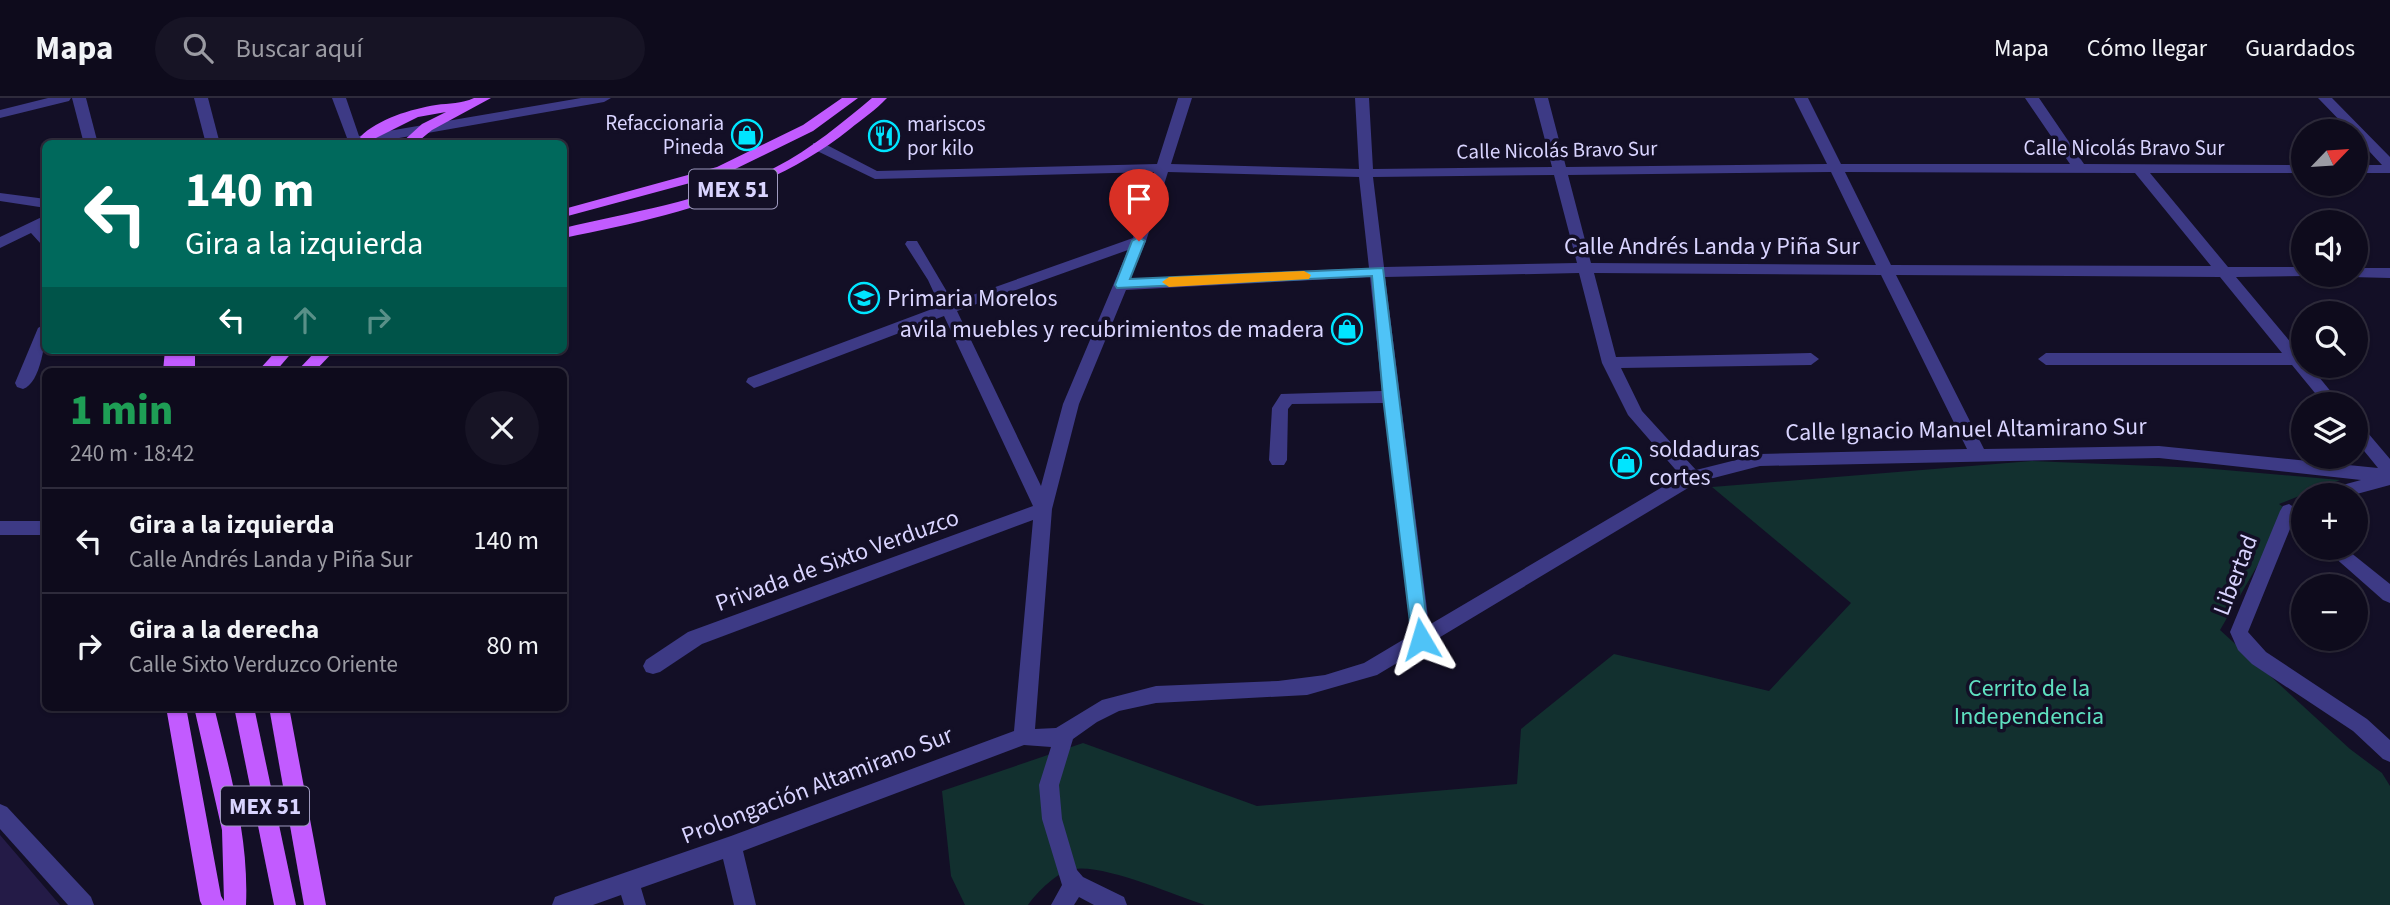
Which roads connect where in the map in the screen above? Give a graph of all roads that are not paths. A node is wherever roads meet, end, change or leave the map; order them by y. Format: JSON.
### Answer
{"nodes":[{"id":1,"x":64,"y":98,"type":"edge"},
{"id":2,"x":79,"y":98,"type":"edge"},
{"id":3,"x":201,"y":98,"type":"edge"},
{"id":4,"x":339,"y":98,"type":"edge"},
{"id":5,"x":484,"y":98,"type":"edge"},
{"id":6,"x":604,"y":98,"type":"edge"},
{"id":7,"x":851,"y":98,"type":"edge"},
{"id":8,"x":880,"y":98,"type":"edge"},
{"id":9,"x":1185,"y":98,"type":"edge"},
{"id":10,"x":1362,"y":98,"type":"edge"},
{"id":11,"x":1541,"y":98,"type":"edge"},
{"id":12,"x":1801,"y":98,"type":"edge"},
{"id":13,"x":2032,"y":98,"type":"edge"},
{"id":14,"x":2325,"y":98,"type":"edge"},
{"id":15,"x":465,"y":107,"type":"junction"},
{"id":16,"x":2,"y":114,"type":"edge"},
{"id":17,"x":427,"y":127,"type":"junction"},
{"id":18,"x":360,"y":139,"type":"junction"},
{"id":19,"x":90,"y":140,"type":"edge"},
{"id":20,"x":212,"y":140,"type":"edge"},
{"id":21,"x":356,"y":140,"type":"edge"},
{"id":22,"x":411,"y":140,"type":"edge"},
{"id":23,"x":818,"y":146,"type":"junction"},
{"id":24,"x":740,"y":160,"type":"junction"},
{"id":25,"x":2390,"y":167,"type":"edge"},
{"id":26,"x":1161,"y":168,"type":"junction"},
{"id":27,"x":1834,"y":168,"type":"junction"},
{"id":28,"x":2368,"y":168,"type":"edge"},
{"id":29,"x":2080,"y":169,"type":"junction"},
{"id":30,"x":2291,"y":169,"type":"edge"},
{"id":31,"x":2140,"y":170,"type":"junction"},
{"id":32,"x":1560,"y":171,"type":"junction"},
{"id":33,"x":1366,"y":173,"type":"junction"},
{"id":34,"x":0,"y":197,"type":"edge"},
{"id":35,"x":567,"y":200,"type":"edge"},
{"id":36,"x":42,"y":203,"type":"edge"},
{"id":37,"x":567,"y":212,"type":"edge"},
{"id":38,"x":39,"y":222,"type":"edge"},
{"id":39,"x":567,"y":232,"type":"edge"},
{"id":40,"x":1139,"y":241,"type":"junction"},
{"id":41,"x":0,"y":243,"type":"edge"},
{"id":42,"x":912,"y":244,"type":"dead end"},
{"id":43,"x":1587,"y":268,"type":"junction"},
{"id":44,"x":1887,"y":270,"type":"junction"},
{"id":45,"x":2223,"y":271,"type":"junction"},
{"id":46,"x":1379,"y":272,"type":"junction"},
{"id":47,"x":2291,"y":272,"type":"edge"},
{"id":48,"x":2368,"y":273,"type":"edge"},
{"id":49,"x":2390,"y":273,"type":"edge"},
{"id":50,"x":1122,"y":285,"type":"junction"},
{"id":51,"x":948,"y":309,"type":"junction"},
{"id":52,"x":42,"y":338,"type":"edge"},
{"id":53,"x":282,"y":354,"type":"edge"},
{"id":54,"x":323,"y":354,"type":"edge"},
{"id":55,"x":2291,"y":354,"type":"edge"},
{"id":56,"x":1811,"y":359,"type":"dead end"},
{"id":57,"x":2046,"y":359,"type":"dead end"},
{"id":58,"x":2291,"y":359,"type":"edge"},
{"id":59,"x":1610,"y":363,"type":"junction"},
{"id":60,"x":269,"y":368,"type":"edge"},
{"id":61,"x":308,"y":368,"type":"edge"},
{"id":62,"x":2311,"y":378,"type":"edge"},
{"id":63,"x":754,"y":382,"type":"dead end"},
{"id":64,"x":23,"y":383,"type":"dead end"},
{"id":65,"x":2323,"y":392,"type":"edge"},
{"id":66,"x":1391,"y":397,"type":"junction"},
{"id":67,"x":2368,"y":444,"type":"edge"},
{"id":68,"x":1977,"y":453,"type":"junction"},
{"id":69,"x":1278,"y":460,"type":"dead end"},
{"id":70,"x":2390,"y":471,"type":"edge"},
{"id":71,"x":1693,"y":477,"type":"junction"},
{"id":72,"x":2390,"y":477,"type":"edge"},
{"id":73,"x":2368,"y":484,"type":"edge"},
{"id":74,"x":1043,"y":509,"type":"junction"},
{"id":75,"x":2291,"y":527,"type":"edge"},
{"id":76,"x":0,"y":528,"type":"edge"},
{"id":77,"x":42,"y":528,"type":"edge"},
{"id":78,"x":2348,"y":560,"type":"edge"},
{"id":79,"x":2390,"y":595,"type":"edge"},
{"id":80,"x":1421,"y":639,"type":"junction"},
{"id":81,"x":653,"y":666,"type":"dead end"},
{"id":82,"x":177,"y":711,"type":"edge"},
{"id":83,"x":205,"y":711,"type":"edge"},
{"id":84,"x":245,"y":711,"type":"edge"},
{"id":85,"x":280,"y":711,"type":"edge"},
{"id":86,"x":1024,"y":736,"type":"junction"},
{"id":87,"x":1064,"y":736,"type":"junction"},
{"id":88,"x":2390,"y":753,"type":"edge"},
{"id":89,"x":0,"y":814,"type":"edge"},
{"id":90,"x":732,"y":846,"type":"junction"},
{"id":91,"x":629,"y":883,"type":"junction"},
{"id":92,"x":1075,"y":884,"type":"junction"},
{"id":93,"x":83,"y":905,"type":"edge"},
{"id":94,"x":215,"y":905,"type":"edge"},
{"id":95,"x":235,"y":905,"type":"edge"},
{"id":96,"x":285,"y":905,"type":"edge"},
{"id":97,"x":315,"y":905,"type":"edge"},
{"id":98,"x":563,"y":905,"type":"edge"},
{"id":99,"x":635,"y":905,"type":"edge"},
{"id":100,"x":745,"y":905,"type":"edge"},
{"id":101,"x":1062,"y":905,"type":"edge"},
{"id":102,"x":1116,"y":905,"type":"edge"}],
"edges":[{"from":1,"to":16,"type":"street"},
{"from":2,"to":19,"type":"street"},
{"from":3,"to":20,"type":"street"},
{"from":4,"to":18,"type":"street"},
{"from":5,"to":15,"type":"main road"},
{"from":6,"to":17,"type":"street"},
{"from":7,"to":24,"type":"main road","number":"MEX 51"},
{"from":8,"to":23,"type":"main road","number":"MEX 51"},
{"from":9,"to":26,"type":"street"},
{"from":10,"to":33,"type":"street"},
{"from":11,"to":32,"type":"street"},
{"from":12,"to":27,"type":"street"},
{"from":13,"to":29,"type":"street"},
{"from":14,"to":25,"type":"street"},
{"from":15,"to":17,"type":"main road"},
{"from":15,"to":18,"type":"main road"},
{"from":17,"to":18,"type":"street"},
{"from":17,"to":22,"type":"main road"},
{"from":18,"to":21,"type":"street"},
{"from":23,"to":26,"type":"street","name":"Calle Nicolás Bravo Sur"},
{"from":23,"to":39,"type":"main road","number":"MEX 51"},
{"from":24,"to":35,"type":"main road"},
{"from":24,"to":37,"type":"main road","number":"MEX 51"},
{"from":25,"to":28,"type":"street"},
{"from":26,"to":33,"type":"street","name":"Calle Nicolás Bravo Sur"},
{"from":26,"to":40,"type":"street"},
{"from":27,"to":29,"type":"street","name":"Calle Nicolás Bravo Sur"},
{"from":27,"to":32,"type":"street","name":"Calle Nicolás Bravo Sur"},
{"from":27,"to":44,"type":"street"},
{"from":29,"to":31,"type":"street","name":"Calle Nicolás Bravo Sur"},
{"from":30,"to":31,"type":"street","name":"Calle Nicolás Bravo Sur"},
{"from":31,"to":45,"type":"street"},
{"from":32,"to":33,"type":"street","name":"Calle Nicolás Bravo Sur"},
{"from":32,"to":43,"type":"street"},
{"from":33,"to":46,"type":"street"},
{"from":34,"to":36,"type":"street"},
{"from":38,"to":41,"type":"street"},
{"from":40,"to":50,"type":"street"},
{"from":40,"to":51,"type":"street"},
{"from":42,"to":51,"type":"street"},
{"from":43,"to":44,"type":"street","name":"Calle Andrés Landa y Piña Sur"},
{"from":43,"to":46,"type":"street","name":"Calle Andrés Landa y Piña Sur"},
{"from":43,"to":59,"type":"street"},
{"from":44,"to":45,"type":"street","name":"Calle Andrés Landa y Piña Sur"},
{"from":44,"to":68,"type":"street"},
{"from":45,"to":47,"type":"street","name":"Calle Andrés Landa y Piña Sur"},
{"from":45,"to":55,"type":"street"},
{"from":46,"to":50,"type":"street","name":"Calle Andrés Landa y Piña Sur"},
{"from":46,"to":66,"type":"street"},
{"from":48,"to":49,"type":"street"},
{"from":50,"to":74,"type":"street"},
{"from":51,"to":63,"type":"street"},
{"from":51,"to":74,"type":"street"},
{"from":52,"to":64,"type":"street"},
{"from":53,"to":60,"type":"main road"},
{"from":54,"to":61,"type":"main road"},
{"from":56,"to":59,"type":"street"},
{"from":57,"to":58,"type":"street"},
{"from":59,"to":71,"type":"street"},
{"from":62,"to":65,"type":"street"},
{"from":66,"to":69,"type":"street"},
{"from":66,"to":80,"type":"street"},
{"from":67,"to":70,"type":"street"},
{"from":68,"to":71,"type":"street","name":"Calle Ignacio Manuel Altamirano Sur"},
{"from":68,"to":72,"type":"street","name":"Calle Ignacio Manuel Altamirano Sur"},
{"from":71,"to":80,"type":"street","name":"Calle Ignacio Manuel Altamirano Sur"},
{"from":72,"to":73,"type":"street"},
{"from":74,"to":81,"type":"street","name":"Privada de Sixto Verduzco"},
{"from":74,"to":86,"type":"street"},
{"from":75,"to":88,"type":"street","name":"Libertad"},
{"from":76,"to":77,"type":"street"},
{"from":78,"to":79,"type":"street"},
{"from":80,"to":87,"type":"street","name":"Calle Ignacio Manuel Altamirano Sur"},
{"from":82,"to":94,"type":"main road"},
{"from":83,"to":95,"type":"main road","number":"MEX 51"},
{"from":84,"to":96,"type":"main road","number":"MEX 51"},
{"from":85,"to":97,"type":"main road","number":"MEX 51"},
{"from":86,"to":87,"type":"street"},
{"from":86,"to":90,"type":"street","name":"Prolongación Altamirano Sur"},
{"from":87,"to":92,"type":"street"},
{"from":89,"to":93,"type":"street"},
{"from":90,"to":91,"type":"street","name":"Prolongación Altamirano Sur"},
{"from":90,"to":100,"type":"street"},
{"from":91,"to":98,"type":"street","name":"Prolongación Altamirano Sur"},
{"from":91,"to":99,"type":"street"},
{"from":92,"to":101,"type":"street"},
{"from":92,"to":102,"type":"street"}]}
